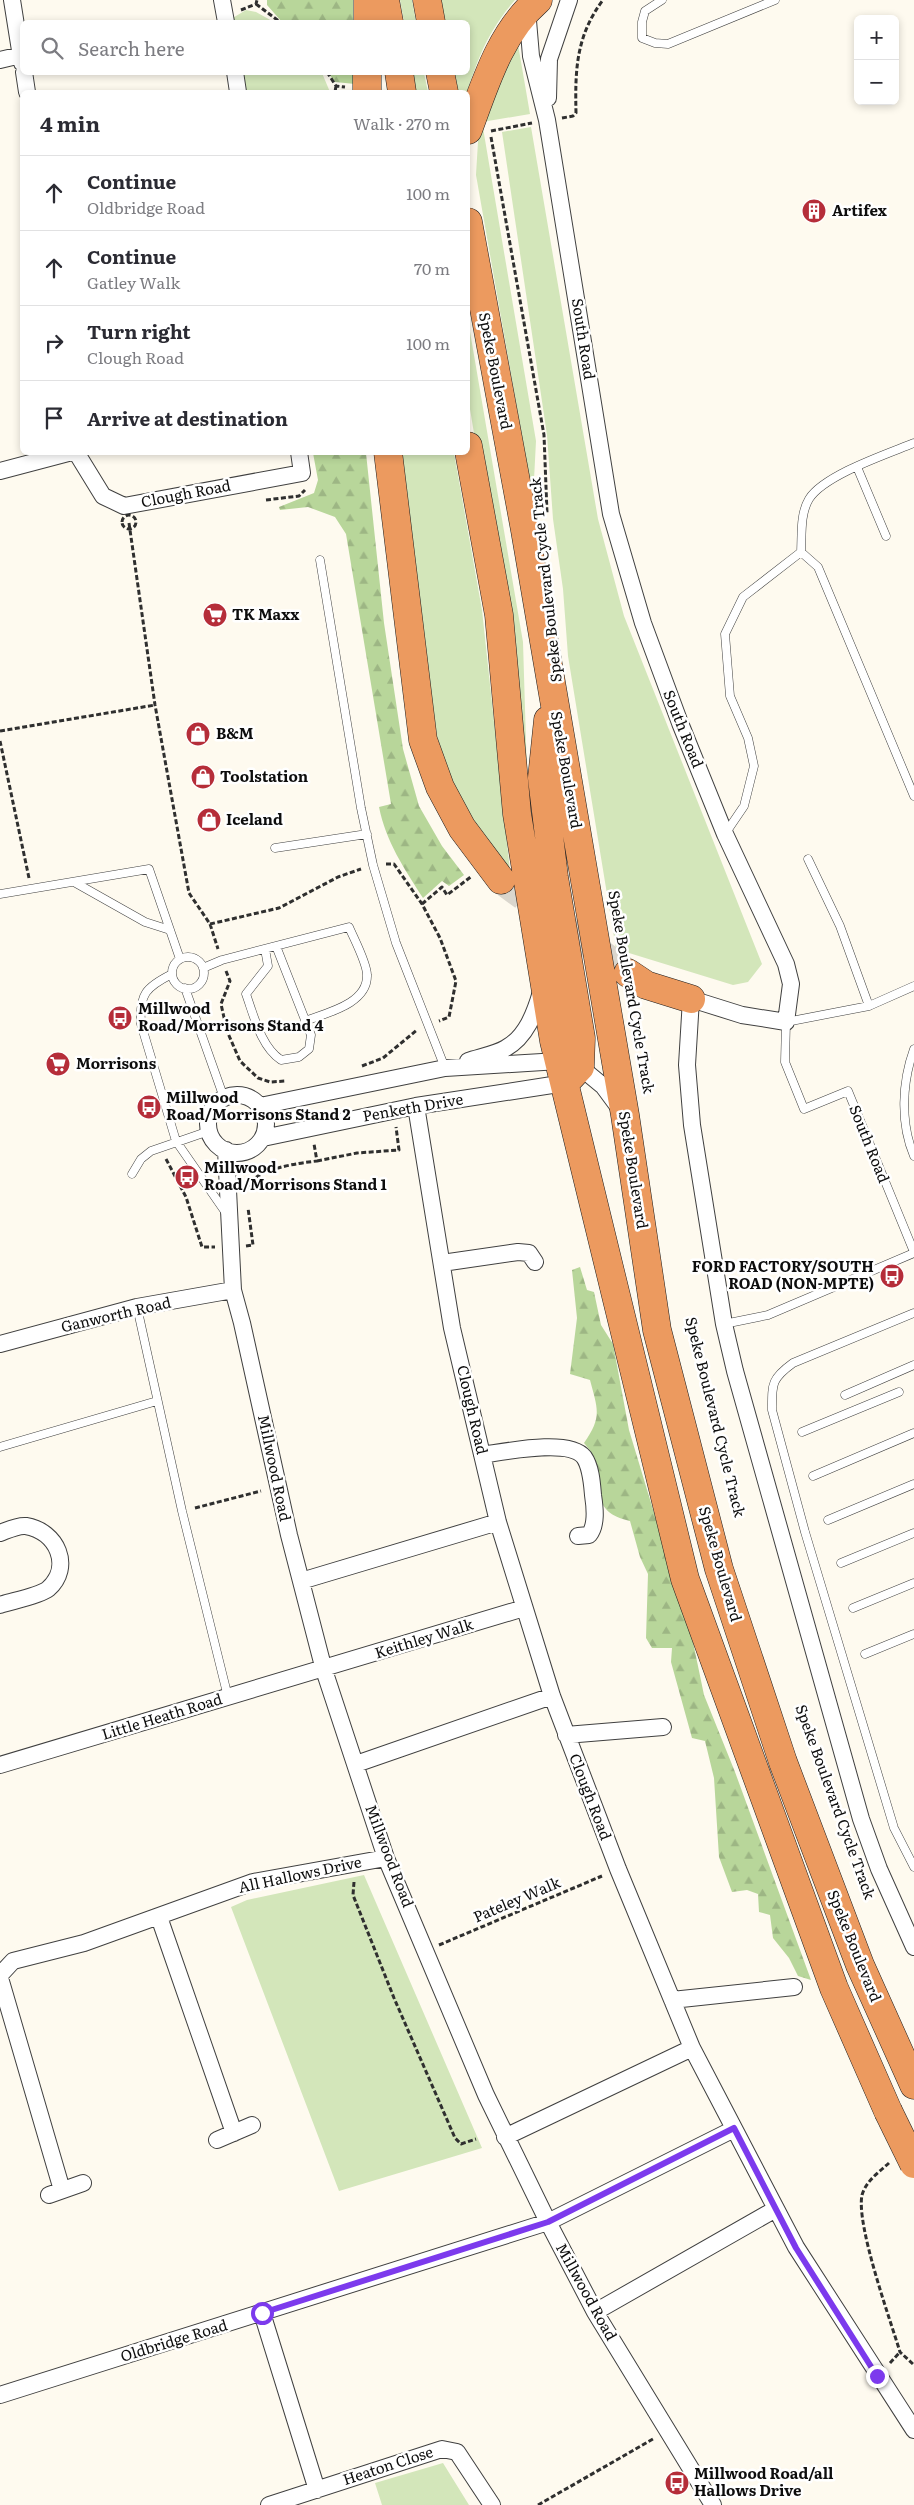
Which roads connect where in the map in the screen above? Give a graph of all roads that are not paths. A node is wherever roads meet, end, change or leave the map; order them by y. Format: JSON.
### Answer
{"nodes":[{"id":1,"x":12,"y":0,"type":"edge"},
{"id":2,"x":222,"y":0,"type":"edge"},
{"id":3,"x":368,"y":0,"type":"edge"},
{"id":4,"x":385,"y":0,"type":"edge"},
{"id":5,"x":427,"y":0,"type":"edge"},
{"id":6,"x":569,"y":0,"type":"edge"},
{"id":7,"x":662,"y":0,"type":"edge"},
{"id":8,"x":775,"y":0,"type":"edge"},
{"id":9,"x":531,"y":3,"type":"edge"},
{"id":10,"x":226,"y":20,"type":"edge"},
{"id":11,"x":368,"y":20,"type":"edge"},
{"id":12,"x":389,"y":20,"type":"edge"},
{"id":13,"x":431,"y":20,"type":"edge"},
{"id":14,"x":20,"y":47,"type":"edge"},
{"id":15,"x":20,"y":59,"type":"edge"},
{"id":16,"x":0,"y":60,"type":"edge"},
{"id":17,"x":24,"y":75,"type":"edge"},
{"id":18,"x":235,"y":75,"type":"edge"},
{"id":19,"x":367,"y":75,"type":"edge"},
{"id":20,"x":399,"y":75,"type":"edge"},
{"id":21,"x":441,"y":75,"type":"edge"},
{"id":22,"x":27,"y":90,"type":"edge"},
{"id":23,"x":238,"y":90,"type":"edge"},
{"id":24,"x":367,"y":90,"type":"edge"},
{"id":25,"x":402,"y":90,"type":"edge"},
{"id":26,"x":444,"y":90,"type":"edge"},
{"id":27,"x":547,"y":120,"type":"junction"},
{"id":28,"x":470,"y":125,"type":"edge"},
{"id":29,"x":470,"y":233,"type":"edge"},
{"id":30,"x":914,"y":443,"type":"edge"},
{"id":31,"x":61,"y":455,"type":"edge"},
{"id":32,"x":78,"y":455,"type":"edge"},
{"id":33,"x":299,"y":455,"type":"edge"},
{"id":34,"x":388,"y":455,"type":"edge"},
{"id":35,"x":470,"y":455,"type":"edge"},
{"id":36,"x":857,"y":467,"type":"junction"},
{"id":37,"x":0,"y":471,"type":"edge"},
{"id":38,"x":886,"y":536,"type":"dead end"},
{"id":39,"x":801,"y":552,"type":"junction"},
{"id":40,"x":320,"y":560,"type":"dead end"},
{"id":41,"x":552,"y":686,"type":"junction"},
{"id":42,"x":914,"y":796,"type":"edge"},
{"id":43,"x":367,"y":834,"type":"junction"},
{"id":44,"x":725,"y":834,"type":"junction"},
{"id":45,"x":275,"y":848,"type":"dead end"},
{"id":46,"x":808,"y":859,"type":"dead end"},
{"id":47,"x":493,"y":870,"type":"tunnel mouth"},
{"id":48,"x":74,"y":882,"type":"junction"},
{"id":49,"x":0,"y":894,"type":"edge"},
{"id":50,"x":170,"y":930,"type":"junction"},
{"id":51,"x":276,"y":946,"type":"junction"},
{"id":52,"x":265,"y":948,"type":"junction"},
{"id":53,"x":180,"y":959,"type":"junction"},
{"id":54,"x":203,"y":968,"type":"junction"},
{"id":55,"x":628,"y":973,"type":"tunnel mouth"},
{"id":56,"x":172,"y":974,"type":"junction"},
{"id":57,"x":544,"y":983,"type":"junction"},
{"id":58,"x":914,"y":986,"type":"edge"},
{"id":59,"x":186,"y":988,"type":"junction"},
{"id":60,"x":691,"y":999,"type":"junction"},
{"id":61,"x":869,"y":1006,"type":"junction"},
{"id":62,"x":305,"y":1021,"type":"junction"},
{"id":63,"x":786,"y":1022,"type":"junction"},
{"id":64,"x":914,"y":1049,"type":"edge"},
{"id":65,"x":445,"y":1068,"type":"junction"},
{"id":66,"x":568,"y":1070,"type":"junction"},
{"id":67,"x":224,"y":1098,"type":"junction"},
{"id":68,"x":260,"y":1106,"type":"junction"},
{"id":69,"x":416,"y":1106,"type":"junction"},
{"id":70,"x":625,"y":1115,"type":"junction"},
{"id":71,"x":209,"y":1130,"type":"junction"},
{"id":72,"x":263,"y":1138,"type":"junction"},
{"id":73,"x":176,"y":1141,"type":"junction"},
{"id":74,"x":226,"y":1150,"type":"junction"},
{"id":75,"x":914,"y":1156,"type":"edge"},
{"id":76,"x":132,"y":1174,"type":"dead end"},
{"id":77,"x":230,"y":1218,"type":"junction"},
{"id":78,"x":914,"y":1253,"type":"edge"},
{"id":79,"x":535,"y":1262,"type":"dead end"},
{"id":80,"x":442,"y":1263,"type":"junction"},
{"id":81,"x":233,"y":1290,"type":"junction"},
{"id":82,"x":138,"y":1308,"type":"junction"},
{"id":83,"x":914,"y":1313,"type":"edge"},
{"id":84,"x":724,"y":1324,"type":"junction"},
{"id":85,"x":0,"y":1344,"type":"edge"},
{"id":86,"x":914,"y":1365,"type":"edge"},
{"id":87,"x":899,"y":1392,"type":"dead end"},
{"id":88,"x":845,"y":1395,"type":"dead end"},
{"id":89,"x":157,"y":1401,"type":"junction"},
{"id":90,"x":802,"y":1432,"type":"dead end"},
{"id":91,"x":914,"y":1433,"type":"edge"},
{"id":92,"x":0,"y":1447,"type":"edge"},
{"id":93,"x":482,"y":1455,"type":"junction"},
{"id":94,"x":813,"y":1476,"type":"dead end"},
{"id":95,"x":914,"y":1484,"type":"edge"},
{"id":96,"x":828,"y":1520,"type":"dead end"},
{"id":97,"x":498,"y":1522,"type":"junction"},
{"id":98,"x":0,"y":1533,"type":"edge"},
{"id":99,"x":914,"y":1534,"type":"edge"},
{"id":100,"x":578,"y":1536,"type":"dead end"},
{"id":101,"x":841,"y":1562,"type":"dead end"},
{"id":102,"x":301,"y":1581,"type":"junction"},
{"id":103,"x":914,"y":1583,"type":"edge"},
{"id":104,"x":0,"y":1605,"type":"edge"},
{"id":105,"x":524,"y":1608,"type":"junction"},
{"id":106,"x":853,"y":1608,"type":"dead end"},
{"id":107,"x":914,"y":1634,"type":"edge"},
{"id":108,"x":865,"y":1654,"type":"dead end"},
{"id":109,"x":324,"y":1670,"type":"junction"},
{"id":110,"x":552,"y":1696,"type":"junction"},
{"id":111,"x":228,"y":1697,"type":"junction"},
{"id":112,"x":662,"y":1727,"type":"dead end"},
{"id":113,"x":566,"y":1735,"type":"junction"},
{"id":114,"x":356,"y":1764,"type":"junction"},
{"id":115,"x":0,"y":1765,"type":"edge"},
{"id":116,"x":386,"y":1858,"type":"junction"},
{"id":117,"x":914,"y":1867,"type":"edge"},
{"id":118,"x":159,"y":1917,"type":"junction"},
{"id":119,"x":914,"y":1947,"type":"edge"},
{"id":120,"x":0,"y":1976,"type":"edge"},
{"id":121,"x":794,"y":1986,"type":"dead end"},
{"id":122,"x":672,"y":2000,"type":"junction"},
{"id":123,"x":692,"y":2048,"type":"junction"},
{"id":124,"x":914,"y":2085,"type":"edge"},
{"id":125,"x":252,"y":2125,"type":"dead end"},
{"id":126,"x":734,"y":2128,"type":"junction"},
{"id":127,"x":234,"y":2133,"type":"junction"},
{"id":128,"x":505,"y":2137,"type":"junction"},
{"id":129,"x":217,"y":2140,"type":"dead end"},
{"id":130,"x":902,"y":2163,"type":"edge"},
{"id":131,"x":83,"y":2183,"type":"dead end"},
{"id":132,"x":774,"y":2210,"type":"junction"},
{"id":133,"x":548,"y":2222,"type":"junction"},
{"id":134,"x":595,"y":2312,"type":"junction"},
{"id":135,"x":262,"y":2313,"type":"junction"},
{"id":136,"x":0,"y":2396,"type":"edge"},
{"id":137,"x":914,"y":2430,"type":"edge"},
{"id":138,"x":317,"y":2490,"type":"junction"},
{"id":139,"x":269,"y":2505,"type":"edge"},
{"id":140,"x":492,"y":2505,"type":"edge"},
{"id":141,"x":713,"y":2505,"type":"edge"}],
"edges":[{"from":1,"to":14,"type":"street"},
{"from":2,"to":10,"type":"street"},
{"from":3,"to":11,"type":"highway"},
{"from":4,"to":12,"type":"highway"},
{"from":5,"to":13,"type":"highway"},
{"from":6,"to":27,"type":"street","name":"South Road"},
{"from":7,"to":8,"type":"lane"},
{"from":9,"to":27,"type":"street","name":"South Road"},
{"from":9,"to":28,"type":"highway"},
{"from":15,"to":16,"type":"street"},
{"from":17,"to":22,"type":"street"},
{"from":18,"to":23,"type":"street"},
{"from":19,"to":24,"type":"highway"},
{"from":20,"to":25,"type":"highway"},
{"from":21,"to":26,"type":"highway"},
{"from":27,"to":44,"type":"street","name":"South Road"},
{"from":29,"to":41,"type":"highway","name":"Speke Boulevard"},
{"from":30,"to":36,"type":"lane"},
{"from":31,"to":37,"type":"street"},
{"from":32,"to":33,"type":"street","name":"Clough Road"},
{"from":34,"to":47,"type":"highway"},
{"from":35,"to":57,"type":"highway","name":"Speke Boulevard"},
{"from":36,"to":38,"type":"lane"},
{"from":36,"to":39,"type":"lane"},
{"from":39,"to":42,"type":"lane"},
{"from":39,"to":44,"type":"lane"},
{"from":40,"to":43,"type":"lane"},
{"from":41,"to":66,"type":"highway"},
{"from":41,"to":70,"type":"highway","name":"Speke Boulevard"},
{"from":43,"to":45,"type":"lane"},
{"from":43,"to":65,"type":"lane"},
{"from":44,"to":63,"type":"street","name":"South Road"},
{"from":46,"to":61,"type":"lane"},
{"from":48,"to":49,"type":"lane"},
{"from":48,"to":50,"type":"lane"},
{"from":48,"to":50,"type":"lane"},
{"from":50,"to":53,"type":"lane"},
{"from":51,"to":52,"type":"lane"},
{"from":51,"to":62,"type":"lane"},
{"from":51,"to":62,"type":"lane"},
{"from":52,"to":54,"type":"lane"},
{"from":52,"to":62,"type":"lane"},
{"from":53,"to":54,"type":"lane"},
{"from":53,"to":56,"type":"lane"},
{"from":54,"to":59,"type":"lane"},
{"from":55,"to":60,"type":"highway"},
{"from":56,"to":59,"type":"lane"},
{"from":56,"to":73,"type":"lane"},
{"from":57,"to":65,"type":"street"},
{"from":57,"to":66,"type":"highway","name":"Speke Boulevard"},
{"from":58,"to":61,"type":"lane"},
{"from":59,"to":67,"type":"lane"},
{"from":60,"to":63,"type":"street"},
{"from":60,"to":84,"type":"street"},
{"from":61,"to":63,"type":"lane"},
{"from":63,"to":78,"type":"lane","name":"South Road"},
{"from":64,"to":75,"type":"lane"},
{"from":65,"to":66,"type":"street"},
{"from":65,"to":68,"type":"street"},
{"from":66,"to":69,"type":"street","name":"Penketh Drive"},
{"from":66,"to":70,"type":"street"},
{"from":66,"to":130,"type":"highway","name":"Speke Boulevard","bridge":true},
{"from":67,"to":68,"type":"street"},
{"from":67,"to":71,"type":"street"},
{"from":68,"to":72,"type":"street"},
{"from":69,"to":72,"type":"street","name":"Penketh Drive"},
{"from":69,"to":80,"type":"street","name":"Clough Road"},
{"from":70,"to":124,"type":"highway","name":"Speke Boulevard"},
{"from":71,"to":73,"type":"lane"},
{"from":71,"to":74,"type":"street"},
{"from":72,"to":74,"type":"street","name":"Penketh Drive"},
{"from":73,"to":76,"type":"lane"},
{"from":73,"to":77,"type":"lane"},
{"from":74,"to":77,"type":"street","name":"Millwood Road"},
{"from":77,"to":81,"type":"street","name":"Millwood Road"},
{"from":78,"to":84,"type":"lane","name":"South Road"},
{"from":79,"to":80,"type":"street"},
{"from":80,"to":93,"type":"street","name":"Clough Road"},
{"from":81,"to":82,"type":"street","name":"Ganworth Road"},
{"from":81,"to":102,"type":"street","name":"Millwood Road"},
{"from":82,"to":85,"type":"street","name":"Ganworth Road"},
{"from":82,"to":89,"type":"lane"},
{"from":83,"to":117,"type":"lane"},
{"from":84,"to":119,"type":"street"},
{"from":86,"to":88,"type":"lane"},
{"from":87,"to":90,"type":"lane"},
{"from":89,"to":92,"type":"lane"},
{"from":89,"to":111,"type":"lane"},
{"from":91,"to":94,"type":"lane"},
{"from":93,"to":97,"type":"street","name":"Clough Road"},
{"from":93,"to":100,"type":"street"},
{"from":95,"to":96,"type":"lane"},
{"from":97,"to":102,"type":"street"},
{"from":97,"to":105,"type":"street","name":"Clough Road"},
{"from":98,"to":104,"type":"street"},
{"from":99,"to":101,"type":"lane"},
{"from":102,"to":109,"type":"street","name":"Millwood Road"},
{"from":103,"to":106,"type":"lane"},
{"from":105,"to":109,"type":"street","name":"Keithley Walk"},
{"from":105,"to":110,"type":"street","name":"Clough Road"},
{"from":107,"to":108,"type":"lane"},
{"from":109,"to":111,"type":"street","name":"Little Heath Road"},
{"from":109,"to":114,"type":"street","name":"Millwood Road"},
{"from":110,"to":113,"type":"street","name":"Clough Road"},
{"from":110,"to":114,"type":"street"},
{"from":111,"to":115,"type":"street","name":"Little Heath Road"},
{"from":112,"to":113,"type":"street"},
{"from":113,"to":122,"type":"street","name":"Clough Road"},
{"from":114,"to":116,"type":"street","name":"Millwood Road"},
{"from":116,"to":118,"type":"street","name":"All Hallows Drive"},
{"from":116,"to":128,"type":"street","name":"Millwood Road"},
{"from":118,"to":120,"type":"street","name":"All Hallows Drive"},
{"from":118,"to":127,"type":"street"},
{"from":120,"to":131,"type":"street","name":"All Hallows Drive"},
{"from":121,"to":122,"type":"street"},
{"from":122,"to":123,"type":"street","name":"Clough Road"},
{"from":123,"to":126,"type":"street","name":"Clough Road"},
{"from":123,"to":128,"type":"street"},
{"from":125,"to":127,"type":"street"},
{"from":126,"to":132,"type":"street","name":"Clough Road"},
{"from":126,"to":133,"type":"street","name":"Oldbridge Road"},
{"from":127,"to":129,"type":"street"},
{"from":128,"to":133,"type":"street","name":"Millwood Road"},
{"from":132,"to":134,"type":"street"},
{"from":132,"to":137,"type":"street","name":"Clough Road"},
{"from":133,"to":134,"type":"street","name":"Millwood Road"},
{"from":133,"to":135,"type":"street","name":"Oldbridge Road"},
{"from":134,"to":141,"type":"street","name":"Millwood Road"},
{"from":135,"to":136,"type":"street","name":"Oldbridge Road"},
{"from":135,"to":138,"type":"street"},
{"from":138,"to":139,"type":"street","name":"Heaton Close"},
{"from":138,"to":140,"type":"street","name":"Heaton Close"}]}
